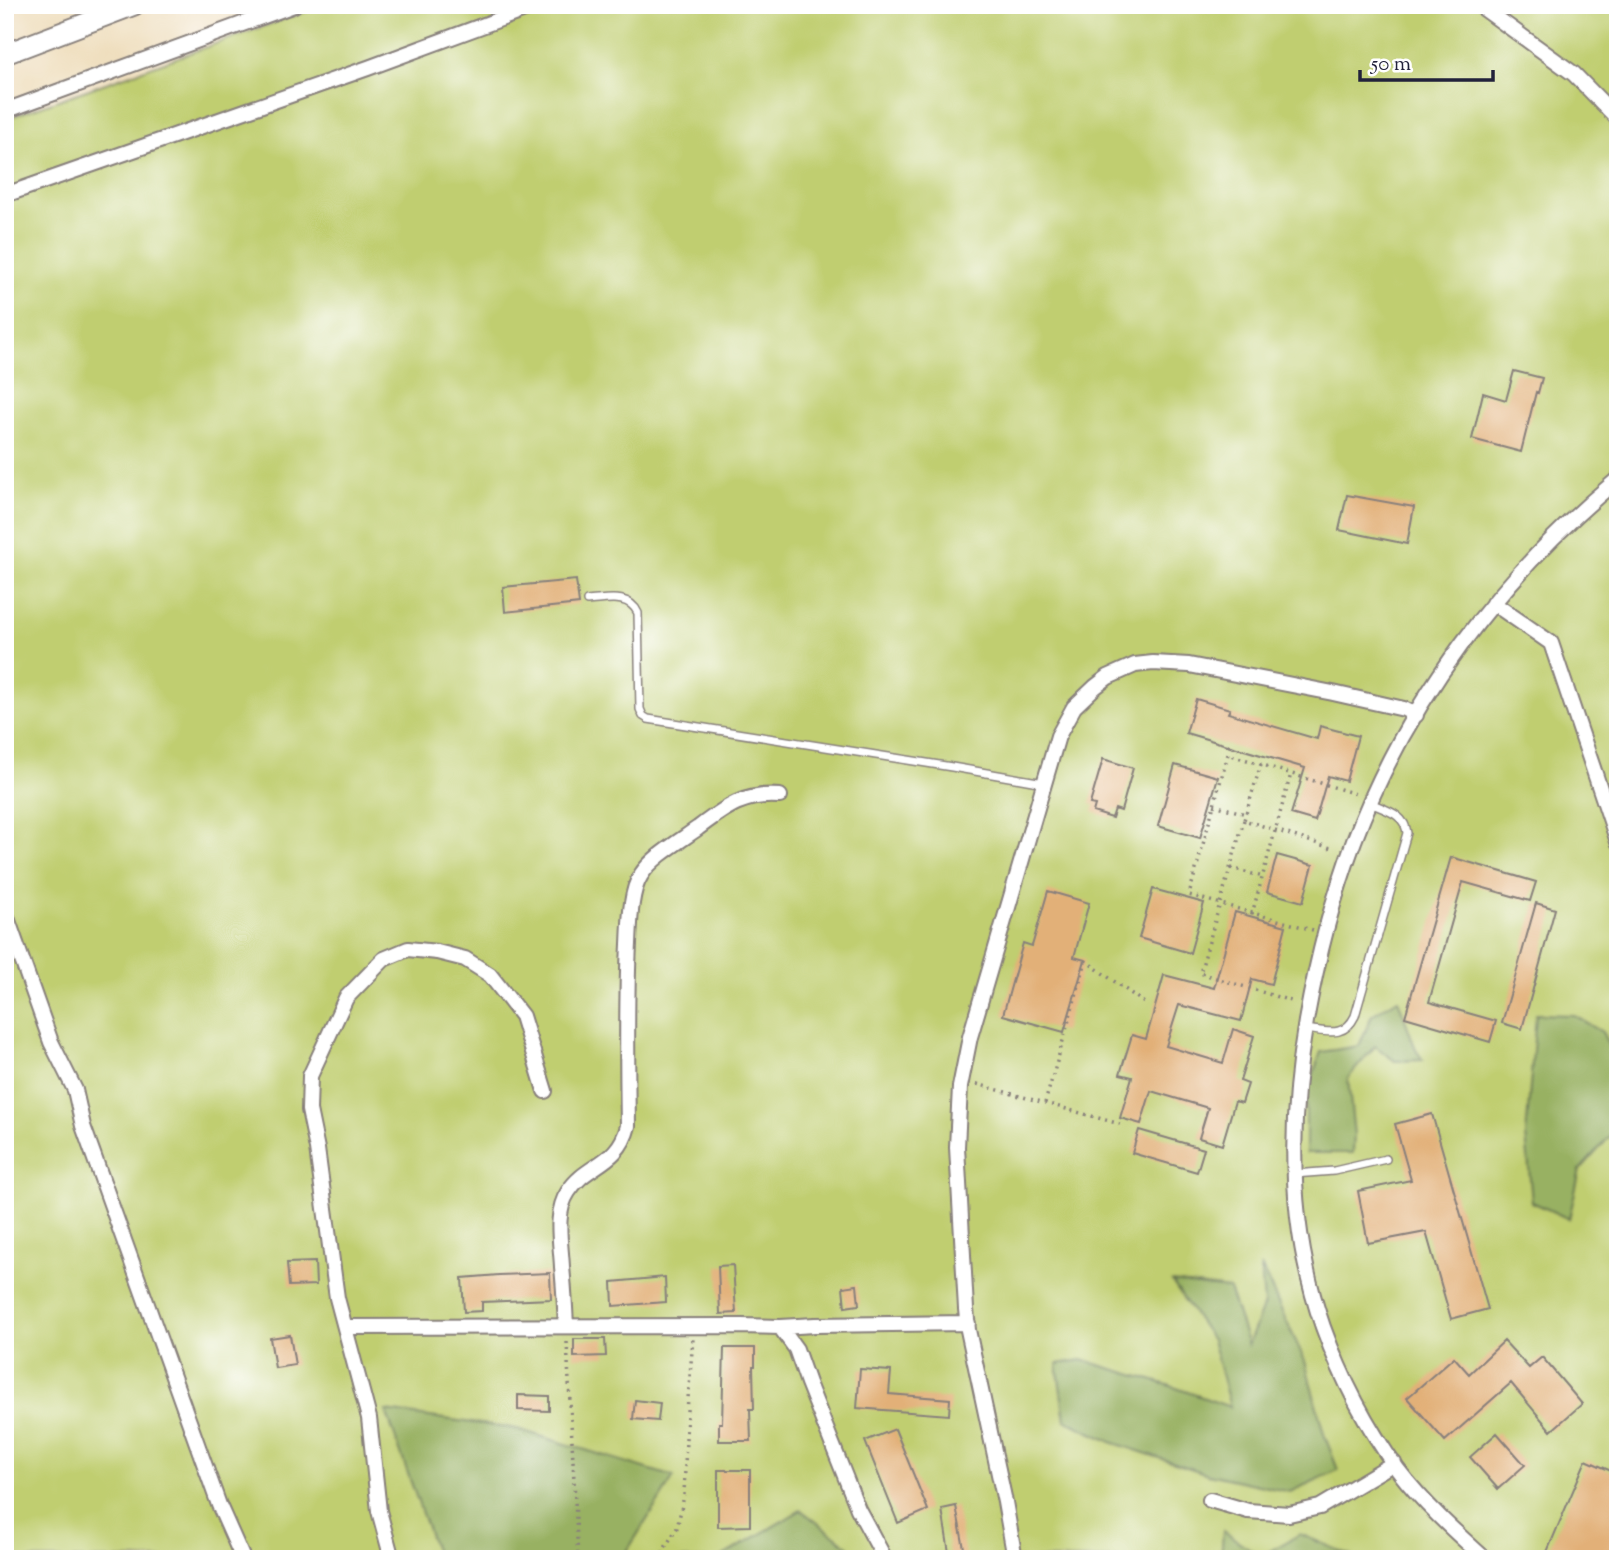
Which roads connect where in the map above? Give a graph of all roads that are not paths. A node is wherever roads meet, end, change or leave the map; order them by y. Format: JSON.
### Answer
{"nodes":[{"id":1,"x":134,"y":5,"type":"edge"},
{"id":2,"x":294,"y":5,"type":"edge"},
{"id":3,"x":538,"y":5,"type":"edge"},
{"id":4,"x":1479,"y":5,"type":"edge"},
{"id":5,"x":5,"y":54,"type":"edge"},
{"id":6,"x":5,"y":111,"type":"edge"},
{"id":7,"x":1618,"y":119,"type":"edge"},
{"id":8,"x":5,"y":195,"type":"edge"},
{"id":9,"x":1618,"y":479,"type":"edge"},
{"id":10,"x":587,"y":601,"type":"dead end"},
{"id":11,"x":1493,"y":603,"type":"junction"},
{"id":12,"x":1416,"y":715,"type":"junction"},
{"id":13,"x":1044,"y":783,"type":"junction"},
{"id":14,"x":780,"y":796,"type":"dead end"},
{"id":15,"x":1371,"y":801,"type":"junction"},
{"id":16,"x":1618,"y":842,"type":"edge"},
{"id":17,"x":5,"y":912,"type":"edge"},
{"id":18,"x":1305,"y":1029,"type":"junction"},
{"id":19,"x":545,"y":1091,"type":"dead end"},
{"id":20,"x":1386,"y":1159,"type":"dead end"},
{"id":21,"x":1294,"y":1174,"type":"junction"},
{"id":22,"x":968,"y":1323,"type":"junction"},
{"id":23,"x":566,"y":1326,"type":"junction"},
{"id":24,"x":345,"y":1327,"type":"junction"},
{"id":25,"x":780,"y":1328,"type":"junction"},
{"id":26,"x":1394,"y":1463,"type":"junction"},
{"id":27,"x":1210,"y":1500,"type":"dead end"},
{"id":28,"x":243,"y":1559,"type":"edge"},
{"id":29,"x":392,"y":1559,"type":"edge"},
{"id":30,"x":885,"y":1559,"type":"edge"},
{"id":31,"x":1015,"y":1559,"type":"edge"},
{"id":32,"x":1485,"y":1559,"type":"edge"}],
"edges":[{"from":1,"to":5,"type":"street"},
{"from":2,"to":6,"type":"street"},
{"from":3,"to":8,"type":"street"},
{"from":4,"to":7,"type":"street"},
{"from":9,"to":11,"type":"street"},
{"from":10,"to":13,"type":"lane"},
{"from":11,"to":12,"type":"street"},
{"from":11,"to":16,"type":"street"},
{"from":12,"to":13,"type":"street"},
{"from":12,"to":15,"type":"street"},
{"from":13,"to":22,"type":"street"},
{"from":14,"to":23,"type":"street"},
{"from":15,"to":18,"type":"street"},
{"from":15,"to":18,"type":"lane"},
{"from":17,"to":28,"type":"street"},
{"from":18,"to":21,"type":"street"},
{"from":19,"to":24,"type":"street"},
{"from":20,"to":21,"type":"lane"},
{"from":21,"to":26,"type":"street"},
{"from":22,"to":25,"type":"street"},
{"from":22,"to":31,"type":"street"},
{"from":23,"to":24,"type":"street"},
{"from":23,"to":25,"type":"street"},
{"from":24,"to":29,"type":"street"},
{"from":25,"to":30,"type":"street"},
{"from":26,"to":27,"type":"street"},
{"from":26,"to":32,"type":"street"}]}
